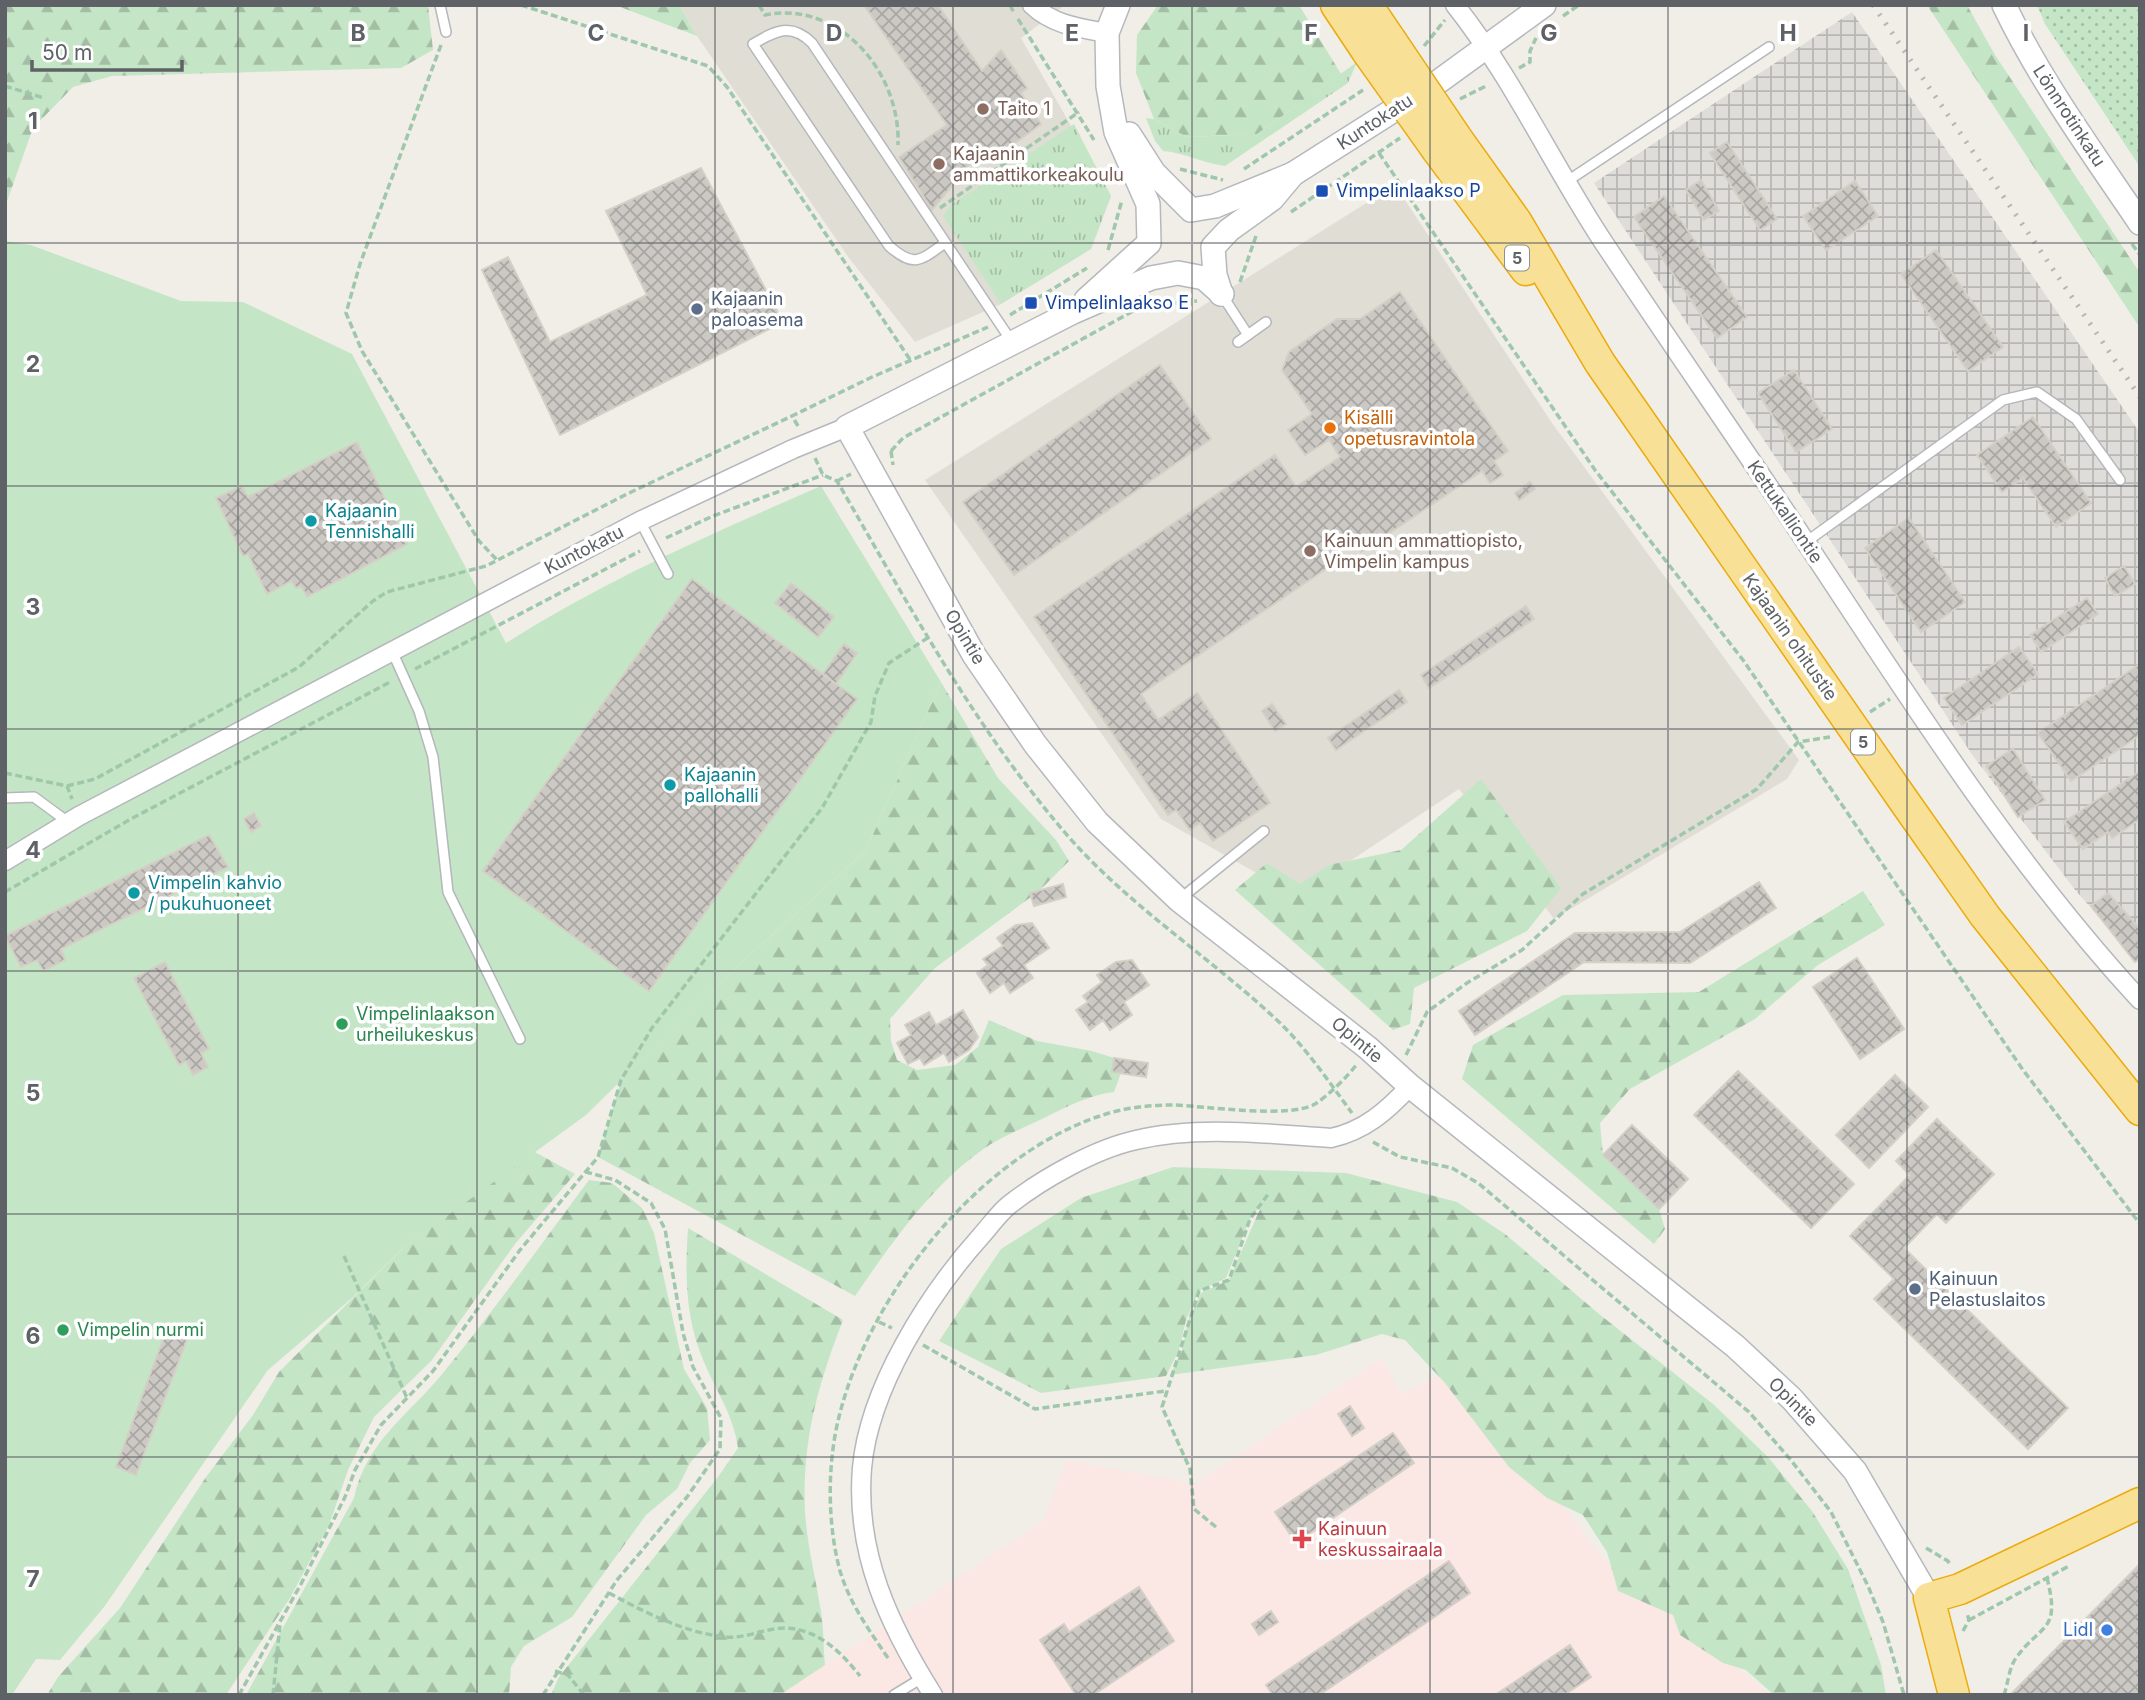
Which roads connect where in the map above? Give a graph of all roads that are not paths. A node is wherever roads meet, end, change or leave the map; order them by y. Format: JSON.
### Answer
{"nodes":[{"id":1,"x":440,"y":5,"type":"edge"},
{"id":2,"x":1032,"y":5,"type":"edge"},
{"id":3,"x":1118,"y":5,"type":"edge"},
{"id":4,"x":1336,"y":5,"type":"edge"},
{"id":5,"x":1367,"y":5,"type":"edge"},
{"id":6,"x":2004,"y":5,"type":"edge"},
{"id":7,"x":1457,"y":8,"type":"edge"},
{"id":8,"x":1553,"y":11,"type":"edge"},
{"id":9,"x":446,"y":33,"type":"road end"},
{"id":10,"x":1107,"y":33,"type":"junction"},
{"id":11,"x":1379,"y":46,"type":"junction"},
{"id":12,"x":1485,"y":46,"type":"junction"},
{"id":13,"x":1769,"y":47,"type":"dead end"},
{"id":14,"x":1293,"y":174,"type":"junction"},
{"id":15,"x":1146,"y":178,"type":"junction"},
{"id":16,"x":1565,"y":183,"type":"junction"},
{"id":17,"x":1191,"y":209,"type":"junction"},
{"id":18,"x":2140,"y":223,"type":"edge"},
{"id":19,"x":945,"y":243,"type":"junction"},
{"id":20,"x":1149,"y":243,"type":"junction"},
{"id":21,"x":1213,"y":247,"type":"junction"},
{"id":22,"x":1178,"y":273,"type":"junction"},
{"id":23,"x":1222,"y":295,"type":"junction"},
{"id":24,"x":1073,"y":312,"type":"junction"},
{"id":25,"x":1266,"y":322,"type":"dead end"},
{"id":26,"x":1248,"y":335,"type":"junction"},
{"id":27,"x":1238,"y":342,"type":"dead end"},
{"id":28,"x":1013,"y":343,"type":"junction"},
{"id":29,"x":847,"y":427,"type":"junction"},
{"id":30,"x":2120,"y":480,"type":"dead end"},
{"id":31,"x":640,"y":521,"type":"junction"},
{"id":32,"x":1806,"y":542,"type":"junction"},
{"id":33,"x":668,"y":574,"type":"dead end"},
{"id":34,"x":391,"y":649,"type":"junction"},
{"id":35,"x":5,"y":798,"type":"edge"},
{"id":36,"x":68,"y":822,"type":"junction"},
{"id":37,"x":1264,"y":831,"type":"dead end"},
{"id":38,"x":5,"y":861,"type":"edge"},
{"id":39,"x":1179,"y":900,"type":"junction"},
{"id":40,"x":2140,"y":1000,"type":"edge"},
{"id":41,"x":520,"y":1039,"type":"dead end"},
{"id":42,"x":1410,"y":1086,"type":"junction"},
{"id":43,"x":2140,"y":1110,"type":"edge"},
{"id":44,"x":2140,"y":1503,"type":"edge"},
{"id":45,"x":1929,"y":1598,"type":"junction"},
{"id":46,"x":915,"y":1682,"type":"junction"},
{"id":47,"x":894,"y":1695,"type":"edge"},
{"id":48,"x":933,"y":1695,"type":"edge"},
{"id":49,"x":1954,"y":1695,"type":"edge"}],
"edges":[{"from":1,"to":9,"type":"lane"},
{"from":2,"to":10,"type":"street"},
{"from":3,"to":10,"type":"street"},
{"from":4,"to":11,"type":"highway","number":"5"},
{"from":5,"to":11,"type":"highway","number":"5"},
{"from":6,"to":18,"type":"street","name":"Lönnrotinkatu"},
{"from":7,"to":12,"type":"street","name":"Kettukalliontie"},
{"from":8,"to":12,"type":"street","name":"Kuntokatu"},
{"from":10,"to":15,"type":"street"},
{"from":11,"to":43,"type":"highway","name":"Kajaanin ohitustie","number":"5","bridge":true},
{"from":12,"to":14,"type":"street","name":"Kuntokatu"},
{"from":12,"to":16,"type":"street","name":"Kettukalliontie"},
{"from":13,"to":16,"type":"lane"},
{"from":14,"to":17,"type":"street"},
{"from":14,"to":21,"type":"street","name":"Kuntokatu"},
{"from":15,"to":17,"type":"street"},
{"from":15,"to":20,"type":"street"},
{"from":16,"to":32,"type":"street","name":"Kettukalliontie"},
{"from":17,"to":20,"type":"street"},
{"from":17,"to":21,"type":"street"},
{"from":19,"to":19,"type":"lane"},
{"from":19,"to":28,"type":"lane"},
{"from":20,"to":22,"type":"street"},
{"from":20,"to":24,"type":"street"},
{"from":21,"to":22,"type":"street"},
{"from":21,"to":23,"type":"street"},
{"from":22,"to":23,"type":"street"},
{"from":22,"to":24,"type":"street","name":"Kuntokatu"},
{"from":23,"to":26,"type":"lane"},
{"from":24,"to":28,"type":"street","name":"Kuntokatu"},
{"from":25,"to":26,"type":"lane"},
{"from":26,"to":27,"type":"lane"},
{"from":28,"to":29,"type":"street","name":"Kuntokatu"},
{"from":29,"to":31,"type":"street","name":"Kuntokatu"},
{"from":29,"to":39,"type":"street","name":"Opintie"},
{"from":30,"to":32,"type":"lane"},
{"from":31,"to":33,"type":"lane"},
{"from":31,"to":34,"type":"street","name":"Kuntokatu"},
{"from":32,"to":40,"type":"street","name":"Kettukalliontie"},
{"from":34,"to":36,"type":"street","name":"Kuntokatu"},
{"from":34,"to":41,"type":"lane"},
{"from":35,"to":36,"type":"lane"},
{"from":36,"to":38,"type":"street","name":"Kuntokatu"},
{"from":37,"to":39,"type":"lane"},
{"from":39,"to":42,"type":"street","name":"Opintie"},
{"from":42,"to":45,"type":"street","name":"Opintie"},
{"from":42,"to":46,"type":"street"},
{"from":44,"to":45,"type":"highway"},
{"from":45,"to":49,"type":"highway"},
{"from":46,"to":47,"type":"lane"},
{"from":46,"to":48,"type":"street"}]}
